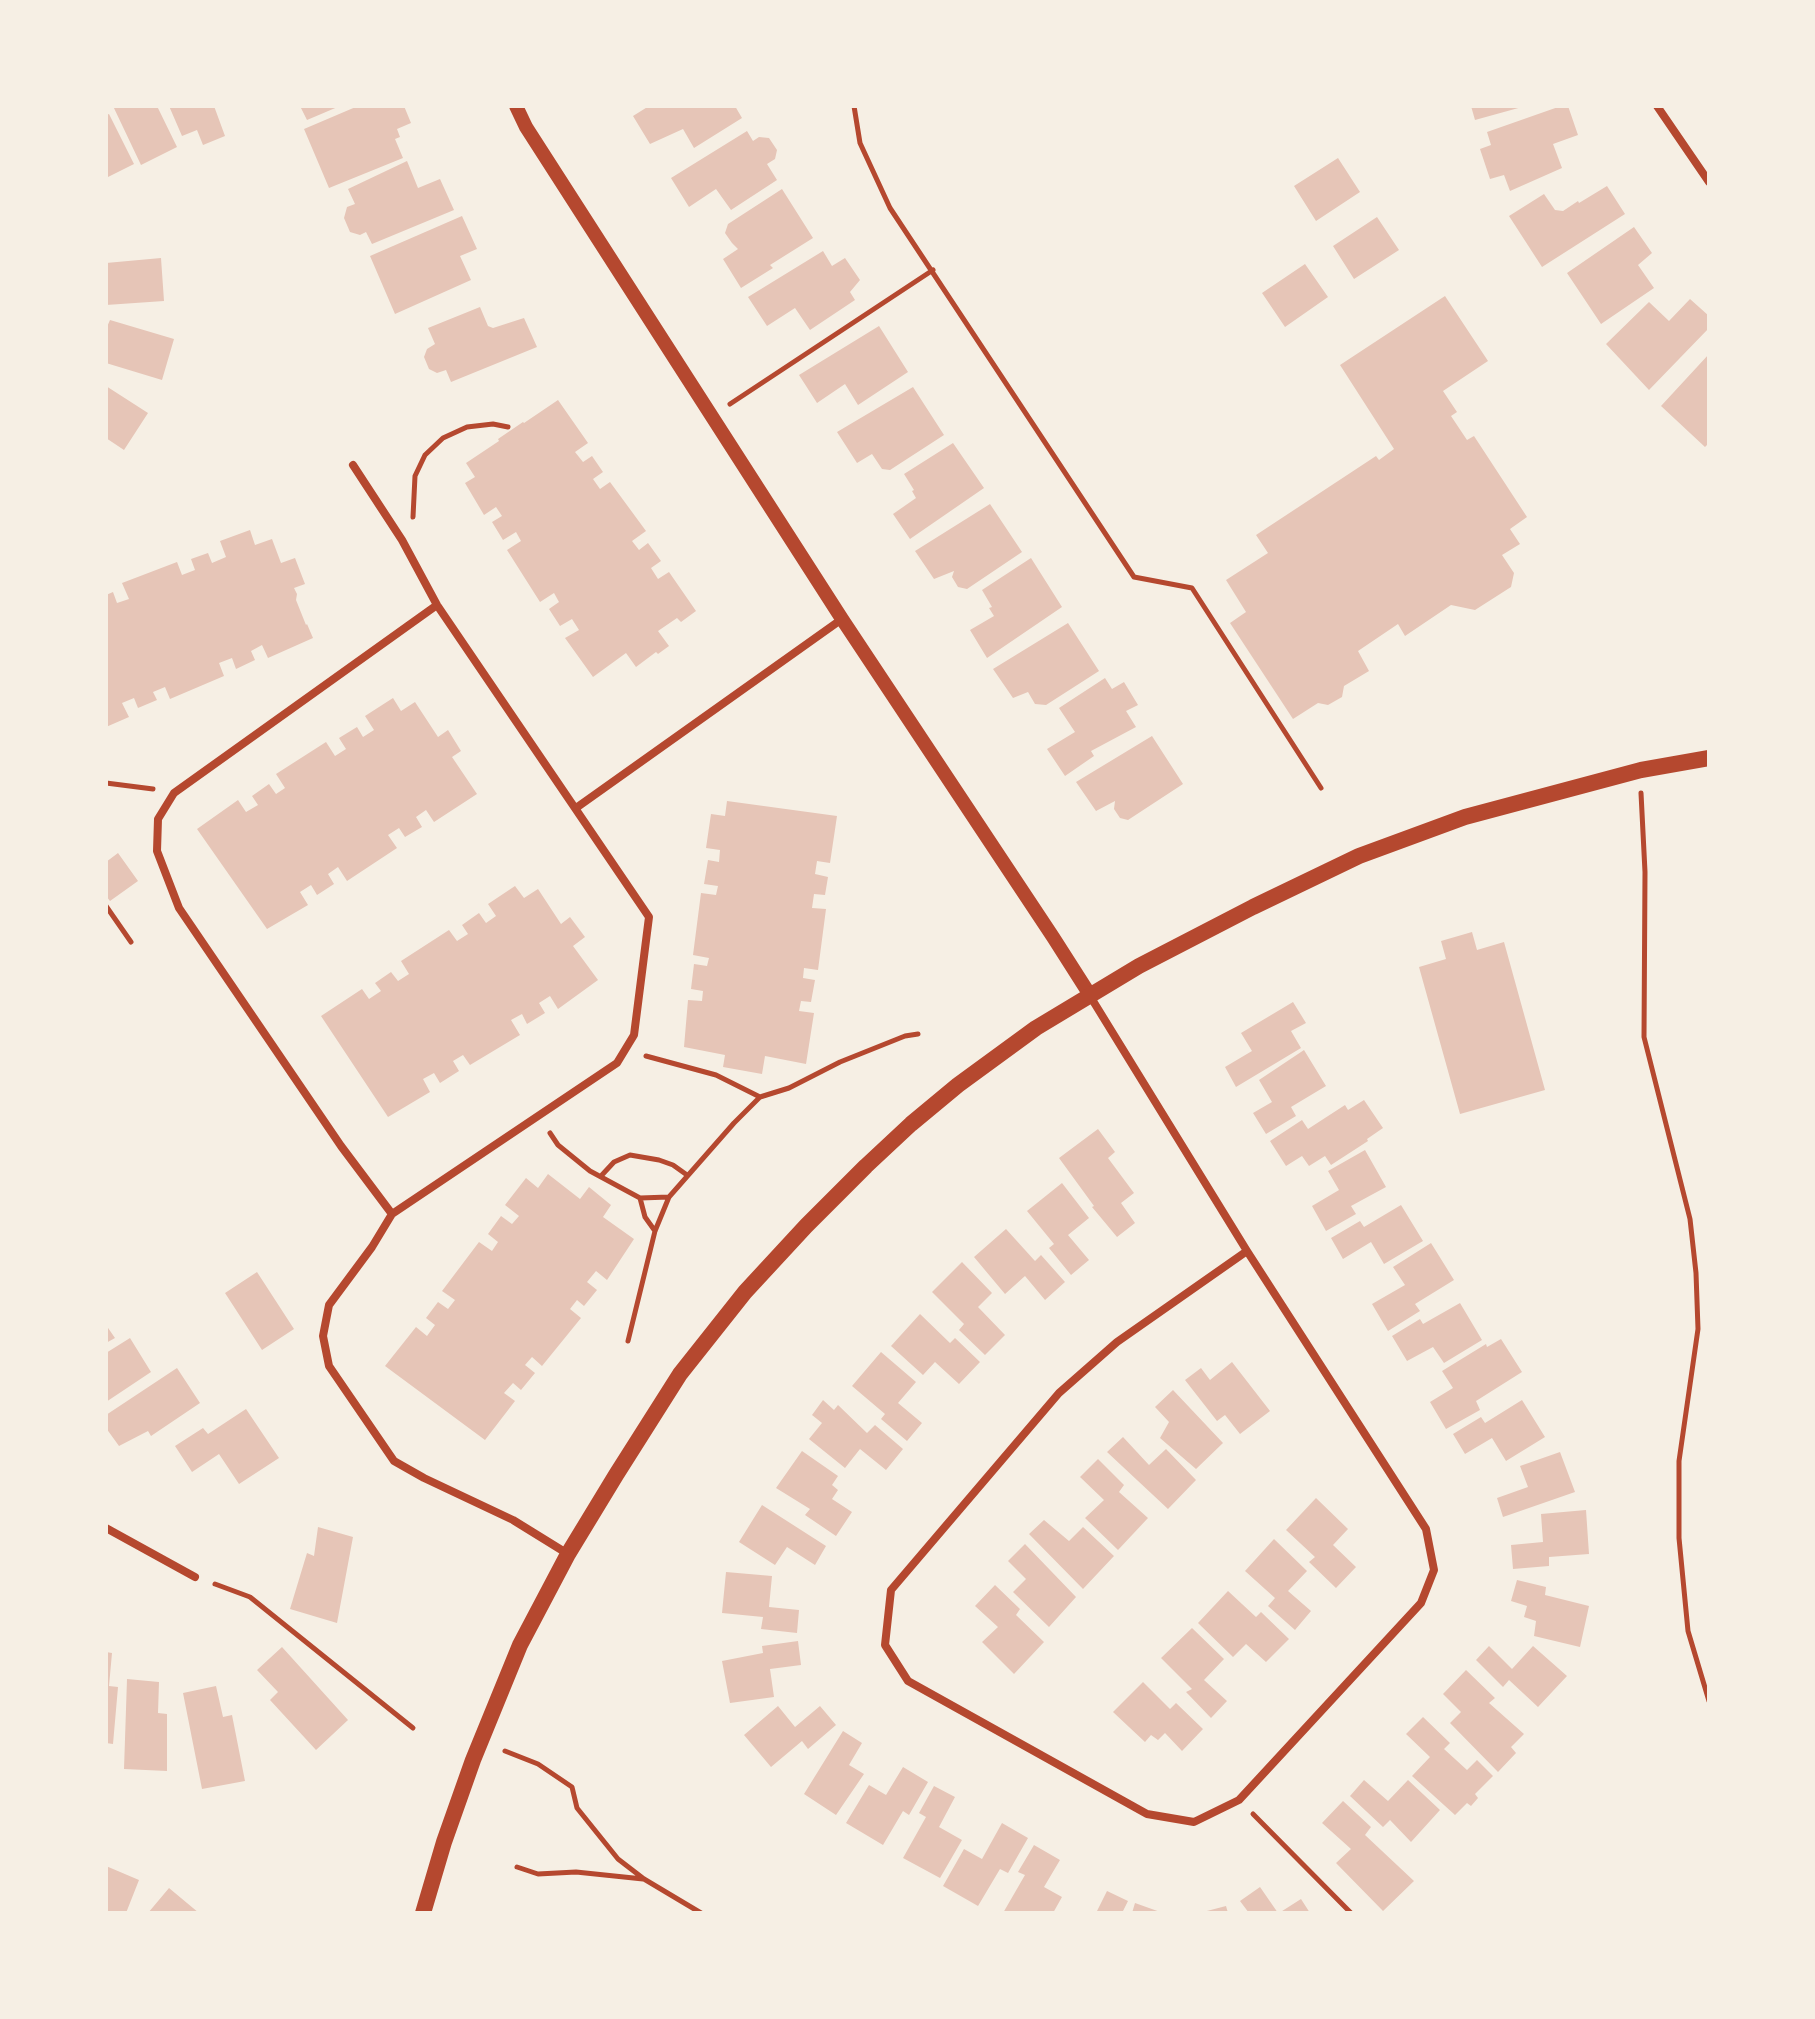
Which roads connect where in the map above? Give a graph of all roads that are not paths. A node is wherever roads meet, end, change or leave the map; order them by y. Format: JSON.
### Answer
{"nodes":[{"id":1,"x":516,"y":106,"type":"edge"},
{"id":2,"x":1657,"y":106,"type":"edge"},
{"id":3,"x":1709,"y":182,"type":"edge"},
{"id":4,"x":353,"y":465,"type":"dead end"},
{"id":5,"x":437,"y":605,"type":"junction"},
{"id":6,"x":842,"y":619,"type":"junction"},
{"id":7,"x":1709,"y":758,"type":"edge"},
{"id":8,"x":576,"y":808,"type":"junction"},
{"id":9,"x":1090,"y":995,"type":"junction"},
{"id":10,"x":392,"y":1214,"type":"junction"},
{"id":11,"x":1247,"y":1251,"type":"junction"},
{"id":12,"x":106,"y":1528,"type":"edge"},
{"id":13,"x":568,"y":1554,"type":"junction"},
{"id":14,"x":195,"y":1577,"type":"road end"},
{"id":15,"x":423,"y":1913,"type":"edge"}],
"edges":[{"from":1,"to":6,"type":"street"},
{"from":2,"to":3,"type":"street"},
{"from":4,"to":5,"type":"street"},
{"from":5,"to":8,"type":"street"},
{"from":5,"to":10,"type":"street"},
{"from":6,"to":8,"type":"street"},
{"from":6,"to":9,"type":"street"},
{"from":7,"to":9,"type":"main road"},
{"from":8,"to":10,"type":"street"},
{"from":9,"to":11,"type":"street"},
{"from":9,"to":13,"type":"main road"},
{"from":10,"to":13,"type":"street"},
{"from":11,"to":11,"type":"street"},
{"from":12,"to":14,"type":"street"},
{"from":13,"to":15,"type":"main road"}]}
